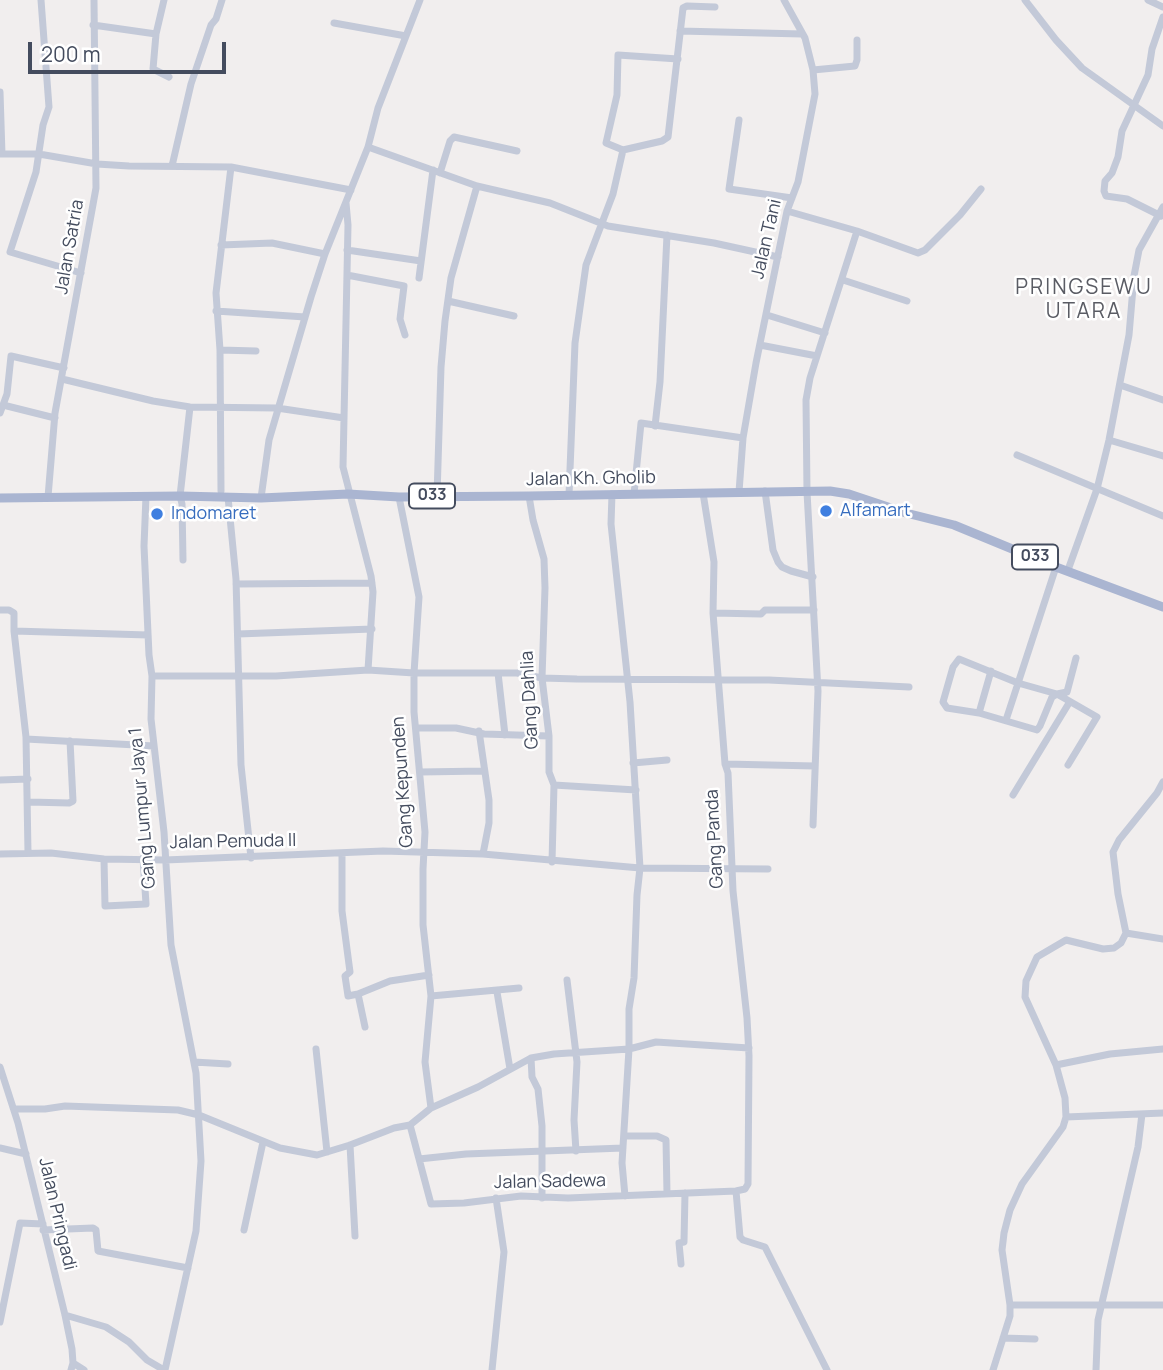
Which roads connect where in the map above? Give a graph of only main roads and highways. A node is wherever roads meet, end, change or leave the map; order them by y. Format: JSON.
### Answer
{"nodes":[{"id":1,"x":0,"y":498,"type":"edge"},
{"id":2,"x":1163,"y":607,"type":"edge"}],
"edges":[{"from":1,"to":2,"type":"main road","name":"Jalan Kh. Gholib","number":"033"}]}
